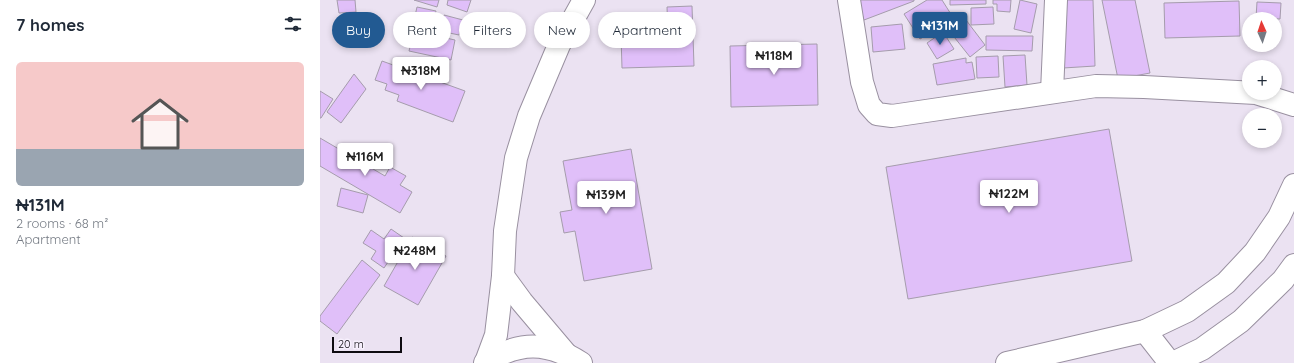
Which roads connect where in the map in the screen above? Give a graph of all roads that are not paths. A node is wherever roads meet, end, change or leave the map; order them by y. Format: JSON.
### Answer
{"nodes":[{"id":1,"x":584,"y":0,"type":"edge"},
{"id":2,"x":849,"y":0,"type":"edge"},
{"id":3,"x":1056,"y":0,"type":"edge"},
{"id":4,"x":1052,"y":92,"type":"junction"},
{"id":5,"x":1294,"y":105,"type":"edge"},
{"id":6,"x":1294,"y":185,"type":"edge"},
{"id":7,"x":1294,"y":265,"type":"edge"},
{"id":8,"x":503,"y":276,"type":"junction"},
{"id":9,"x":1145,"y":331,"type":"junction"},
{"id":10,"x":573,"y":359,"type":"edge"},
{"id":11,"x":486,"y":363,"type":"edge"},
{"id":12,"x":1007,"y":363,"type":"edge"},
{"id":13,"x":1170,"y":363,"type":"edge"},
{"id":14,"x":1173,"y":363,"type":"edge"}],
"edges":[{"from":1,"to":8,"type":"street"},
{"from":2,"to":4,"type":"street"},
{"from":3,"to":4,"type":"street"},
{"from":4,"to":5,"type":"street"},
{"from":6,"to":9,"type":"street"},
{"from":7,"to":14,"type":"street"},
{"from":8,"to":10,"type":"street"},
{"from":8,"to":11,"type":"street"},
{"from":9,"to":12,"type":"street"},
{"from":9,"to":13,"type":"street"},
{"from":10,"to":11,"type":"street"}]}
